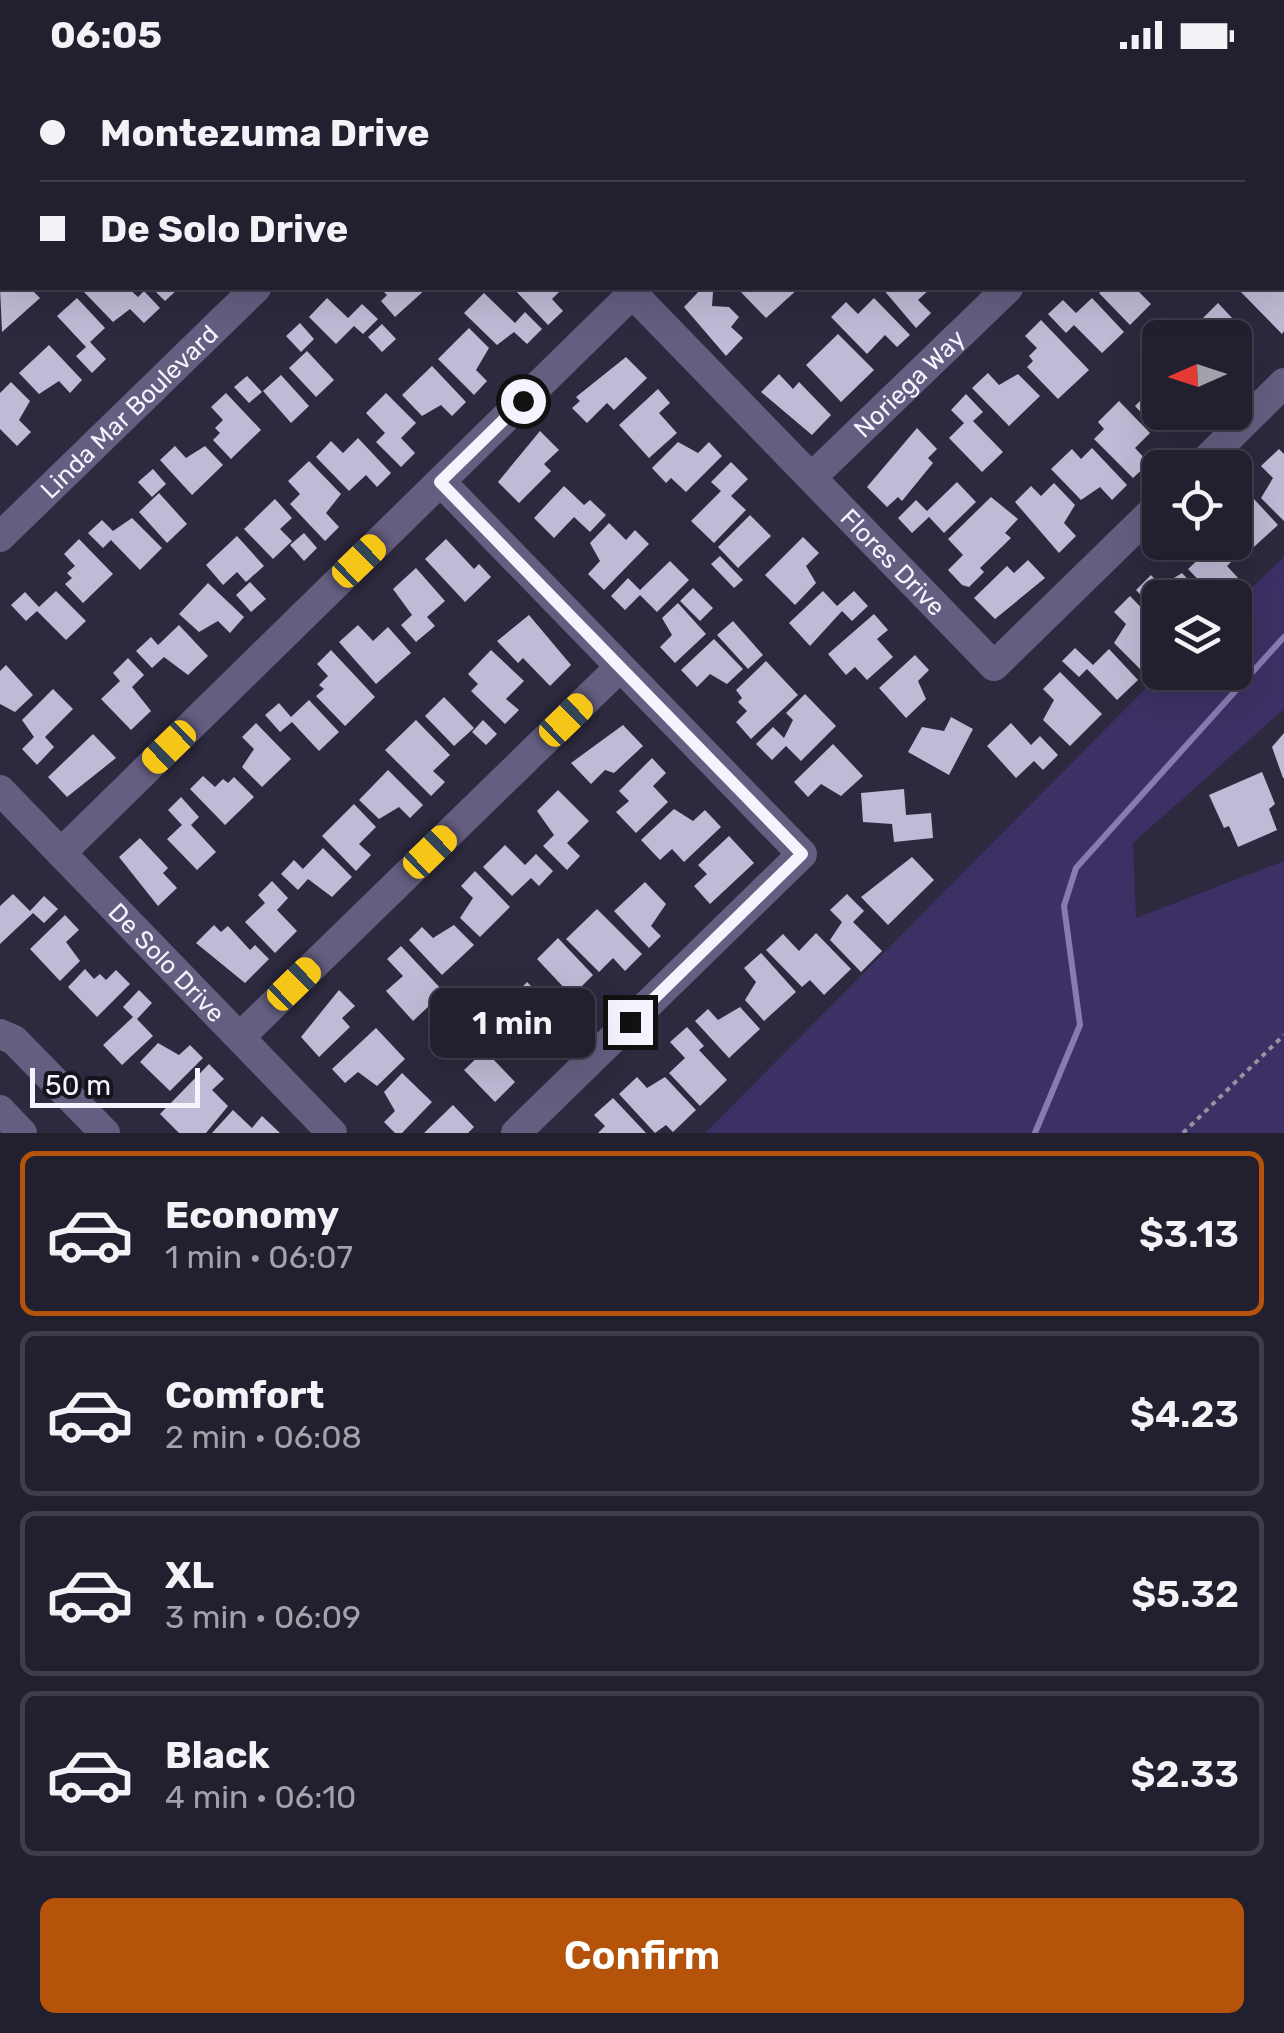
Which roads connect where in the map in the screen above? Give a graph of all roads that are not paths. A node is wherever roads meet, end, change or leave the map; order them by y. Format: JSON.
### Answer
{"nodes":[{"id":1,"x":254,"y":290,"type":"edge"},
{"id":2,"x":635,"y":290,"type":"edge"},
{"id":3,"x":1006,"y":290,"type":"edge"},
{"id":4,"x":1284,"y":383,"type":"edge"},
{"id":5,"x":1216,"y":450,"type":"edge"},
{"id":6,"x":812,"y":477,"type":"junction"},
{"id":7,"x":440,"y":482,"type":"junction"},
{"id":8,"x":1142,"y":522,"type":"edge"},
{"id":9,"x":0,"y":536,"type":"edge"},
{"id":10,"x":620,"y":667,"type":"junction"},
{"id":11,"x":0,"y":790,"type":"edge"},
{"id":12,"x":61,"y":853,"type":"junction"},
{"id":13,"x":0,"y":1034,"type":"edge"},
{"id":14,"x":240,"y":1038,"type":"junction"},
{"id":15,"x":0,"y":1110,"type":"edge"},
{"id":16,"x":92,"y":1129,"type":"edge"},
{"id":17,"x":22,"y":1133,"type":"edge"},
{"id":18,"x":332,"y":1133,"type":"edge"},
{"id":19,"x":516,"y":1133,"type":"edge"}],
"edges":[{"from":1,"to":9,"type":"street","name":"Linda Mar Boulevard"},
{"from":2,"to":6,"type":"street","name":"Flores Drive"},
{"from":2,"to":7,"type":"street"},
{"from":3,"to":6,"type":"street","name":"Noriega Way"},
{"from":4,"to":5,"type":"street"},
{"from":6,"to":8,"type":"street","name":"Flores Drive"},
{"from":7,"to":10,"type":"street"},
{"from":7,"to":12,"type":"street"},
{"from":10,"to":14,"type":"street"},
{"from":10,"to":19,"type":"street"},
{"from":11,"to":12,"type":"street","name":"De Solo Drive"},
{"from":12,"to":14,"type":"street","name":"De Solo Drive"},
{"from":13,"to":16,"type":"street"},
{"from":14,"to":18,"type":"street","name":"De Solo Drive"},
{"from":15,"to":17,"type":"street"}]}
